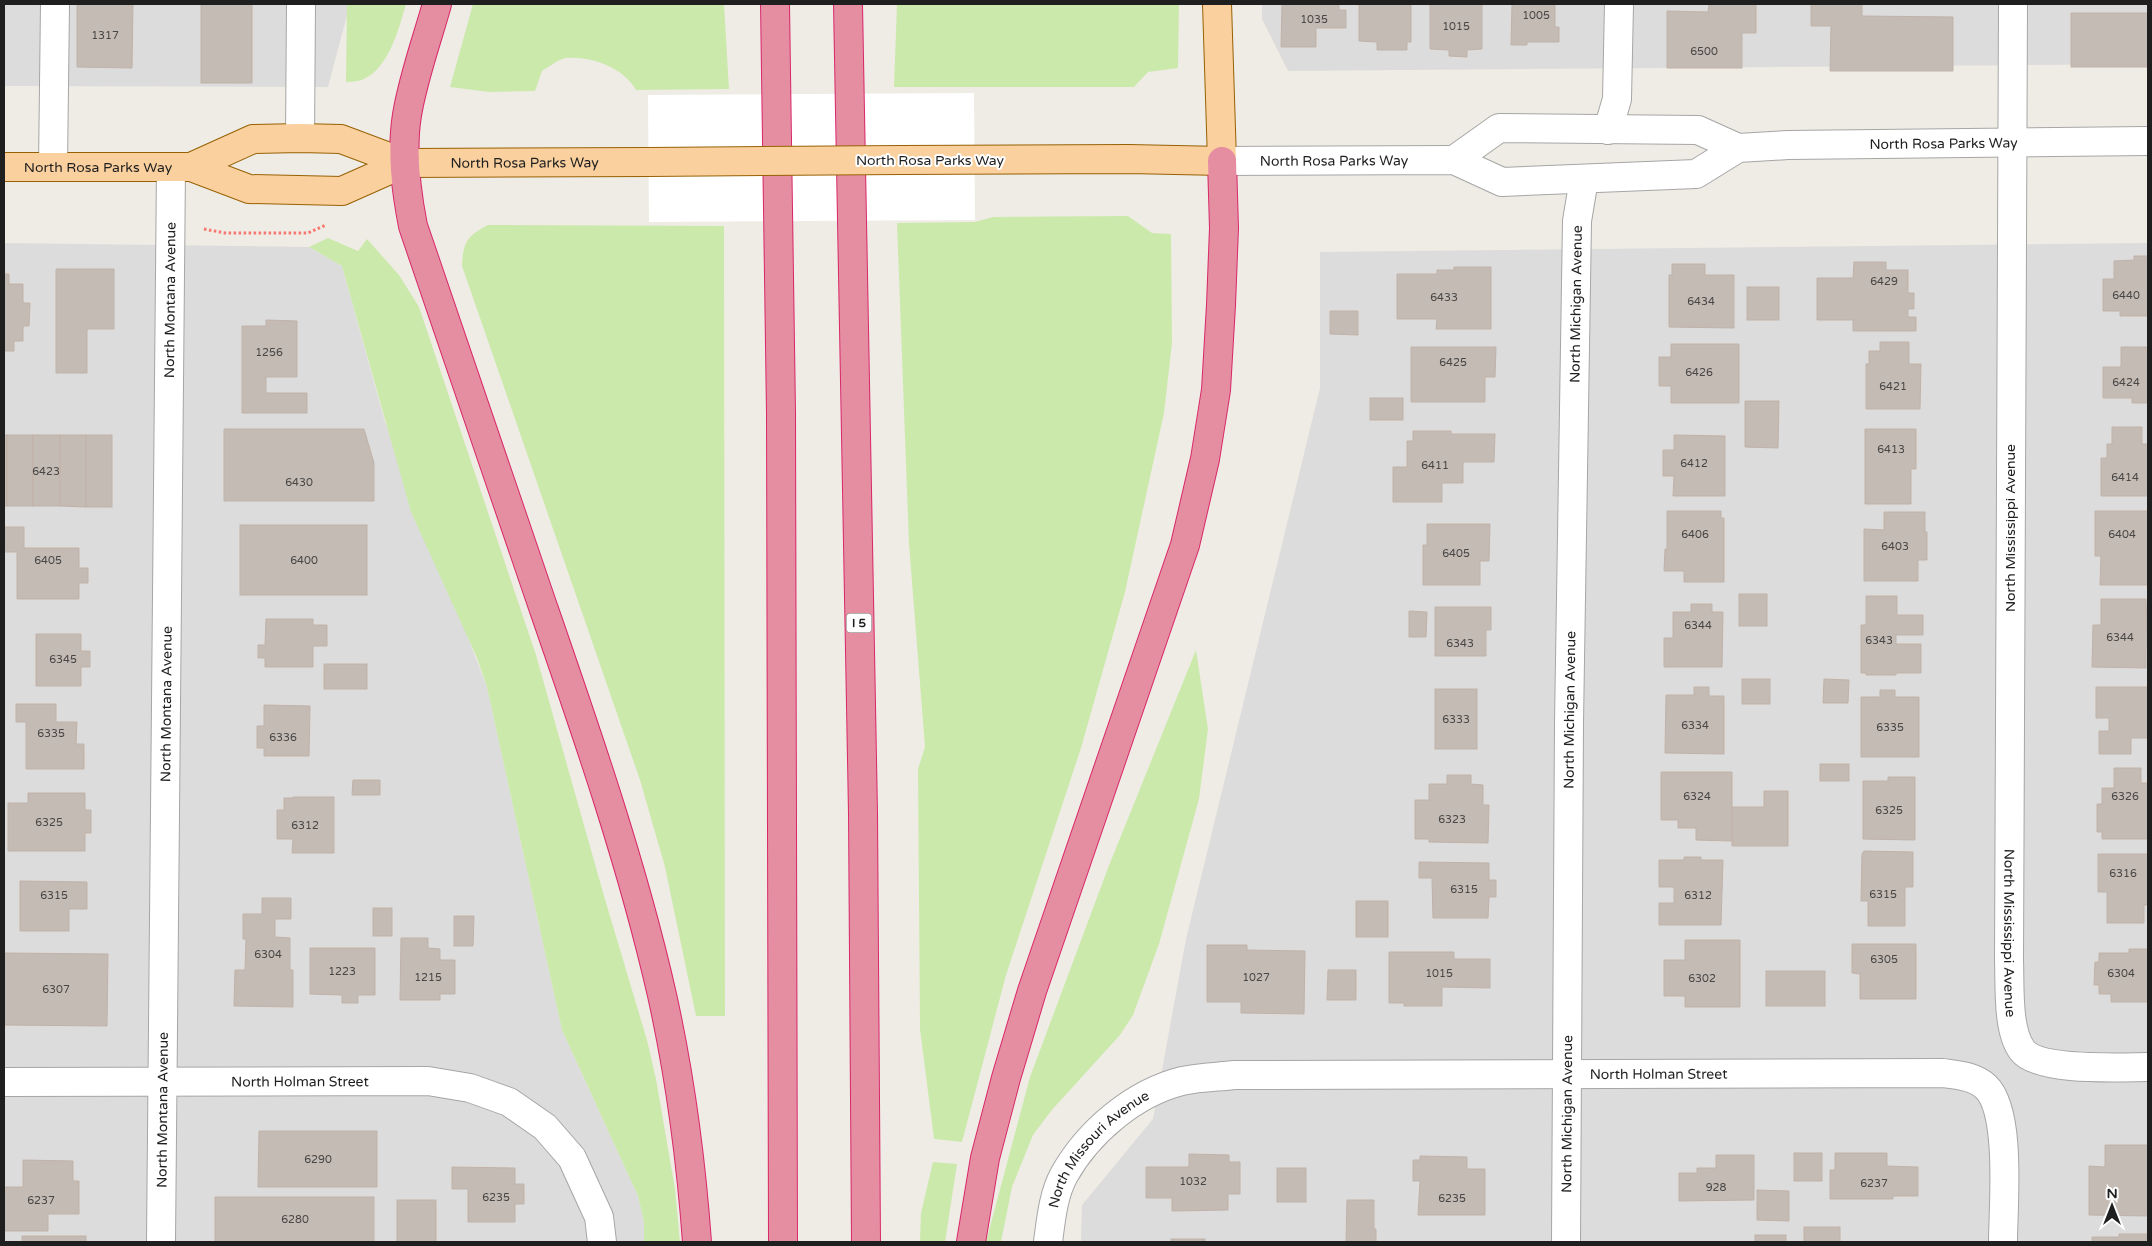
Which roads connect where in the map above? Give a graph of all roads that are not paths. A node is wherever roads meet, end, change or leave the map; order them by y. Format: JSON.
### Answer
{"nodes":[{"id":1,"x":55,"y":4,"type":"edge"},
{"id":2,"x":301,"y":4,"type":"edge"},
{"id":3,"x":437,"y":4,"type":"edge"},
{"id":4,"x":775,"y":4,"type":"edge"},
{"id":5,"x":848,"y":4,"type":"edge"},
{"id":6,"x":1216,"y":4,"type":"edge"},
{"id":7,"x":1619,"y":4,"type":"edge"},
{"id":8,"x":2013,"y":4,"type":"edge"},
{"id":9,"x":1608,"y":130,"type":"junction"},
{"id":10,"x":300,"y":138,"type":"junction"},
{"id":11,"x":2148,"y":141,"type":"edge"},
{"id":12,"x":2012,"y":142,"type":"junction"},
{"id":13,"x":1738,"y":148,"type":"junction"},
{"id":14,"x":1454,"y":160,"type":"junction"},
{"id":15,"x":1222,"y":161,"type":"junction"},
{"id":16,"x":405,"y":163,"type":"junction"},
{"id":17,"x":4,"y":167,"type":"edge"},
{"id":18,"x":54,"y":167,"type":"junction"},
{"id":19,"x":181,"y":167,"type":"junction"},
{"id":20,"x":1584,"y":179,"type":"junction"},
{"id":21,"x":2148,"y":1067,"type":"edge"},
{"id":22,"x":1567,"y":1074,"type":"junction"},
{"id":23,"x":1182,"y":1081,"type":"joint"},
{"id":24,"x":4,"y":1082,"type":"edge"},
{"id":25,"x":162,"y":1082,"type":"junction"},
{"id":26,"x":161,"y":1242,"type":"edge"},
{"id":27,"x":602,"y":1242,"type":"edge"},
{"id":28,"x":698,"y":1242,"type":"edge"},
{"id":29,"x":783,"y":1242,"type":"edge"},
{"id":30,"x":866,"y":1242,"type":"edge"},
{"id":31,"x":971,"y":1242,"type":"edge"},
{"id":32,"x":1048,"y":1242,"type":"edge"},
{"id":33,"x":1566,"y":1242,"type":"edge"},
{"id":34,"x":2003,"y":1242,"type":"edge"}],
"edges":[{"from":1,"to":18,"type":"street"},
{"from":2,"to":10,"type":"street"},
{"from":3,"to":16,"type":"highway"},
{"from":4,"to":29,"type":"highway"},
{"from":5,"to":30,"type":"highway","number":"I 5"},
{"from":6,"to":15,"type":"main road"},
{"from":7,"to":9,"type":"street"},
{"from":8,"to":12,"type":"street","name":"North Mississippi Avenue"},
{"from":9,"to":13,"type":"street","name":"North Rosa Parks Way"},
{"from":9,"to":14,"type":"street","name":"North Rosa Parks Way"},
{"from":10,"to":16,"type":"main road","name":"North Rosa Parks Way"},
{"from":10,"to":19,"type":"main road","name":"North Rosa Parks Way"},
{"from":11,"to":12,"type":"street","name":"North Rosa Parks Way"},
{"from":12,"to":13,"type":"street","name":"North Rosa Parks Way"},
{"from":12,"to":21,"type":"street","name":"North Mississippi Avenue"},
{"from":13,"to":20,"type":"street","name":"North Rosa Parks Way"},
{"from":14,"to":15,"type":"street","name":"North Rosa Parks Way"},
{"from":14,"to":20,"type":"street","name":"North Rosa Parks Way"},
{"from":15,"to":16,"type":"main road","name":"North Rosa Parks Way","bridge":true},
{"from":15,"to":31,"type":"highway"},
{"from":16,"to":19,"type":"main road","name":"North Rosa Parks Way"},
{"from":16,"to":28,"type":"highway"},
{"from":17,"to":18,"type":"main road","name":"North Rosa Parks Way"},
{"from":18,"to":19,"type":"main road","name":"North Rosa Parks Way"},
{"from":19,"to":25,"type":"street","name":"North Montana Avenue"},
{"from":20,"to":22,"type":"street","name":"North Michigan Avenue"},
{"from":22,"to":23,"type":"street","name":"North Holman Street"},
{"from":22,"to":33,"type":"street","name":"North Michigan Avenue"},
{"from":22,"to":34,"type":"street","name":"North Holman Street"},
{"from":23,"to":32,"type":"street","name":"North Missouri Avenue"},
{"from":24,"to":25,"type":"street","name":"North Holman Street"},
{"from":25,"to":26,"type":"street","name":"North Montana Avenue"},
{"from":25,"to":27,"type":"street","name":"North Holman Street"}]}
